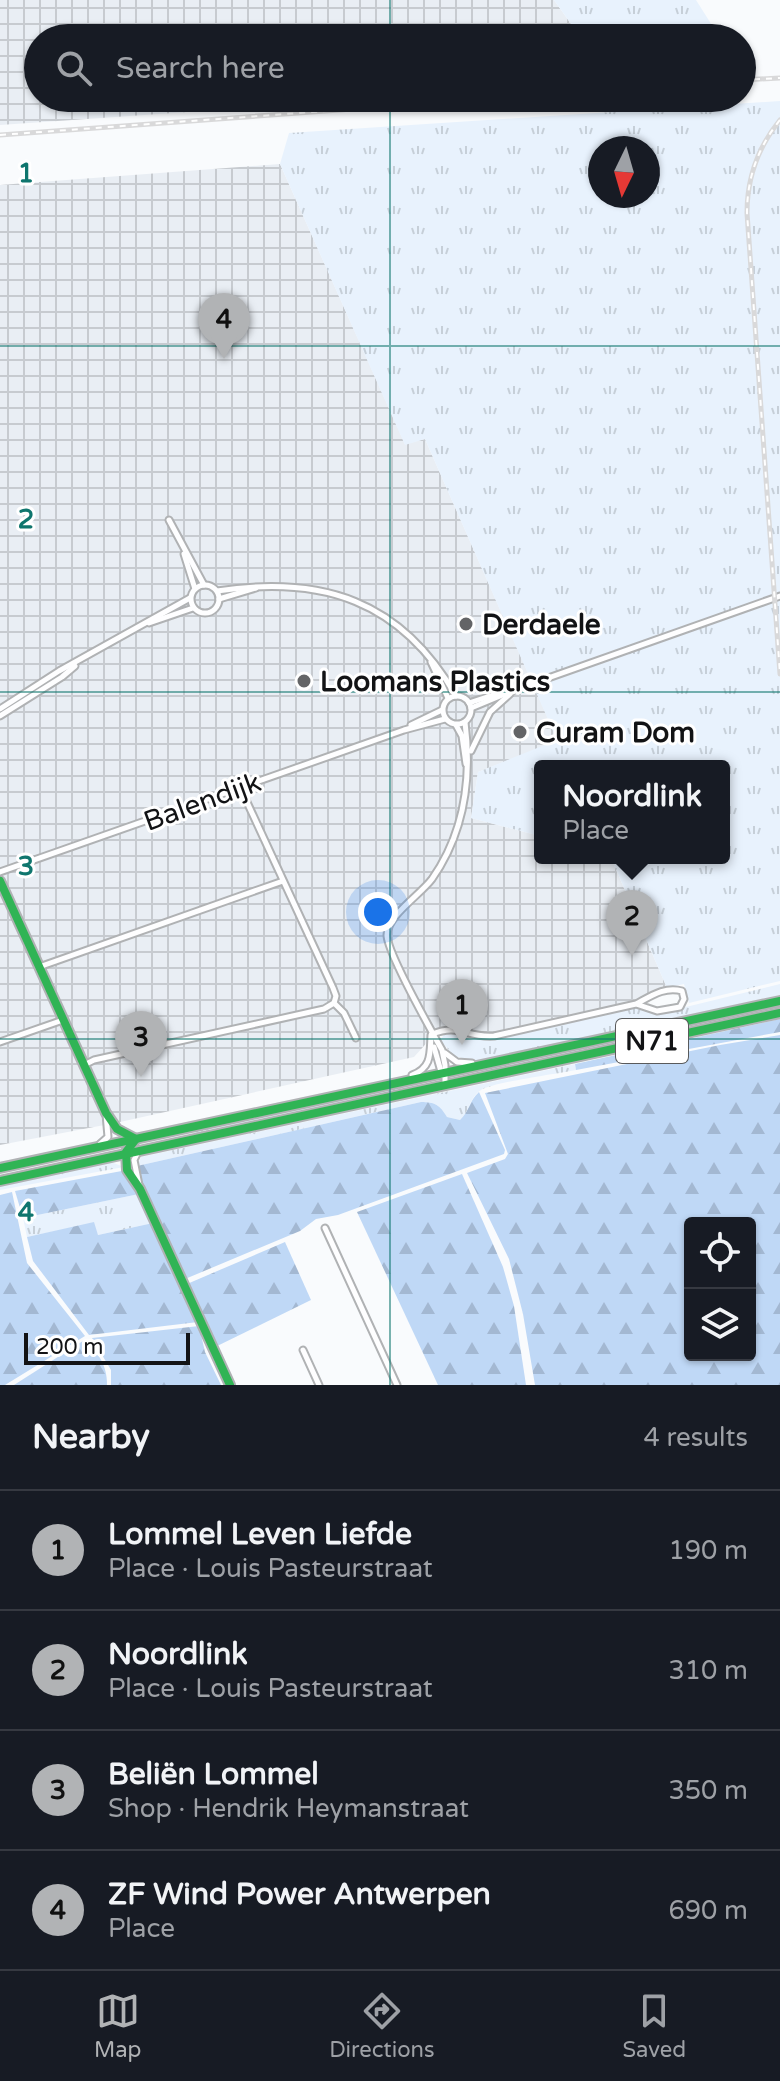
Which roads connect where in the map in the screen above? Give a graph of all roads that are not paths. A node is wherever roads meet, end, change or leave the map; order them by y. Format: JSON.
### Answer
{"nodes":[{"id":1,"x":169,"y":520,"type":"dead end"},
{"id":2,"x":183,"y":549,"type":"junction"},
{"id":3,"x":204,"y":585,"type":"junction"},
{"id":4,"x":259,"y":587,"type":"junction"},
{"id":5,"x":195,"y":589,"type":"junction"},
{"id":6,"x":217,"y":591,"type":"junction"},
{"id":7,"x":780,"y":596,"type":"edge"},
{"id":8,"x":190,"y":598,"type":"junction"},
{"id":9,"x":219,"y":599,"type":"junction"},
{"id":10,"x":193,"y":608,"type":"junction"},
{"id":11,"x":144,"y":624,"type":"junction"},
{"id":12,"x":428,"y":657,"type":"junction"},
{"id":13,"x":517,"y":689,"type":"junction"},
{"id":14,"x":32,"y":692,"type":"junction"},
{"id":15,"x":456,"y":696,"type":"junction"},
{"id":16,"x":448,"y":698,"type":"junction"},
{"id":17,"x":470,"y":706,"type":"junction"},
{"id":18,"x":0,"y":709,"type":"edge"},
{"id":19,"x":442,"y":709,"type":"junction"},
{"id":20,"x":0,"y":716,"type":"edge"},
{"id":21,"x":445,"y":719,"type":"junction"},
{"id":22,"x":465,"y":722,"type":"junction"},
{"id":23,"x":456,"y":725,"type":"junction"},
{"id":24,"x":404,"y":730,"type":"junction"},
{"id":25,"x":470,"y":757,"type":"junction"},
{"id":26,"x":468,"y":769,"type":"junction"},
{"id":27,"x":240,"y":787,"type":"junction"},
{"id":28,"x":0,"y":872,"type":"edge"},
{"id":29,"x":0,"y":881,"type":"edge"},
{"id":30,"x":283,"y":881,"type":"junction"},
{"id":31,"x":39,"y":967,"type":"junction"},
{"id":32,"x":780,"y":1001,"type":"edge"},
{"id":33,"x":334,"y":1003,"type":"junction"},
{"id":34,"x":636,"y":1004,"type":"junction"},
{"id":35,"x":780,"y":1013,"type":"edge"},
{"id":36,"x":63,"y":1020,"type":"junction"},
{"id":37,"x":432,"y":1034,"type":"junction"},
{"id":38,"x":356,"y":1038,"type":"dead end"},
{"id":39,"x":0,"y":1042,"type":"edge"},
{"id":40,"x":442,"y":1050,"type":"junction"},
{"id":41,"x":489,"y":1064,"type":"junction"},
{"id":42,"x":84,"y":1065,"type":"junction"},
{"id":43,"x":524,"y":1068,"type":"junction"},
{"id":44,"x":444,"y":1076,"type":"junction"},
{"id":45,"x":388,"y":1085,"type":"junction"},
{"id":46,"x":349,"y":1105,"type":"junction"},
{"id":47,"x":106,"y":1113,"type":"junction"},
{"id":48,"x":136,"y":1139,"type":"junction"},
{"id":49,"x":93,"y":1148,"type":"junction"},
{"id":50,"x":139,"y":1152,"type":"junction"},
{"id":51,"x":123,"y":1155,"type":"junction"},
{"id":52,"x":109,"y":1158,"type":"junction"},
{"id":53,"x":127,"y":1167,"type":"junction"},
{"id":54,"x":0,"y":1168,"type":"edge"},
{"id":55,"x":0,"y":1181,"type":"edge"},
{"id":56,"x":140,"y":1189,"type":"junction"},
{"id":57,"x":325,"y":1228,"type":"dead end"},
{"id":58,"x":303,"y":1350,"type":"dead end"},
{"id":59,"x":230,"y":1385,"type":"edge"},
{"id":60,"x":319,"y":1385,"type":"edge"},
{"id":61,"x":397,"y":1385,"type":"edge"}],
"edges":[{"from":1,"to":2,"type":"street"},
{"from":2,"to":3,"type":"street"},
{"from":2,"to":5,"type":"street"},
{"from":3,"to":5,"type":"street"},
{"from":3,"to":6,"type":"street"},
{"from":4,"to":6,"type":"street"},
{"from":4,"to":9,"type":"street"},
{"from":4,"to":12,"type":"street"},
{"from":5,"to":8,"type":"street"},
{"from":6,"to":9,"type":"street"},
{"from":7,"to":13,"type":"street"},
{"from":8,"to":10,"type":"street"},
{"from":8,"to":11,"type":"street"},
{"from":9,"to":10,"type":"street"},
{"from":10,"to":11,"type":"street"},
{"from":11,"to":14,"type":"street"},
{"from":12,"to":15,"type":"street"},
{"from":12,"to":16,"type":"street"},
{"from":13,"to":17,"type":"street"},
{"from":13,"to":25,"type":"street"},
{"from":14,"to":18,"type":"street"},
{"from":14,"to":20,"type":"street"},
{"from":15,"to":16,"type":"street"},
{"from":15,"to":17,"type":"street"},
{"from":16,"to":19,"type":"street"},
{"from":17,"to":22,"type":"street"},
{"from":19,"to":21,"type":"street"},
{"from":19,"to":24,"type":"street","name":"Balendijk"},
{"from":21,"to":23,"type":"street"},
{"from":21,"to":24,"type":"street","name":"Balendijk"},
{"from":22,"to":23,"type":"street"},
{"from":22,"to":25,"type":"street"},
{"from":23,"to":26,"type":"street"},
{"from":24,"to":27,"type":"street","name":"Balendijk"},
{"from":25,"to":26,"type":"street"},
{"from":26,"to":37,"type":"street"},
{"from":27,"to":28,"type":"street","name":"Balendijk"},
{"from":27,"to":30,"type":"street"},
{"from":29,"to":31,"type":"main road"},
{"from":30,"to":31,"type":"street"},
{"from":30,"to":33,"type":"street"},
{"from":31,"to":36,"type":"main road"},
{"from":32,"to":41,"type":"main road","number":"N71"},
{"from":33,"to":38,"type":"street"},
{"from":33,"to":42,"type":"street"},
{"from":34,"to":34,"type":"street"},
{"from":34,"to":37,"type":"street"},
{"from":35,"to":43,"type":"main road","number":"N71"},
{"from":36,"to":39,"type":"street"},
{"from":36,"to":42,"type":"main road"},
{"from":37,"to":40,"type":"street"},
{"from":37,"to":44,"type":"street"},
{"from":37,"to":45,"type":"street"},
{"from":40,"to":41,"type":"street"},
{"from":40,"to":44,"type":"street"},
{"from":41,"to":44,"type":"main road","number":"N71"},
{"from":42,"to":47,"type":"main road"},
{"from":43,"to":44,"type":"main road","number":"N71"},
{"from":43,"to":46,"type":"main road","number":"N71"},
{"from":44,"to":45,"type":"main road","number":"N71"},
{"from":44,"to":46,"type":"main road","number":"N71"},
{"from":45,"to":48,"type":"main road","number":"N71"},
{"from":46,"to":50,"type":"main road","number":"N71"},
{"from":47,"to":48,"type":"main road"},
{"from":47,"to":49,"type":"street"},
{"from":48,"to":49,"type":"main road","number":"N71"},
{"from":48,"to":51,"type":"main road"},
{"from":49,"to":54,"type":"main road","number":"N71"},
{"from":50,"to":51,"type":"main road","number":"N71"},
{"from":50,"to":56,"type":"street"},
{"from":51,"to":52,"type":"main road","number":"N71"},
{"from":51,"to":53,"type":"main road"},
{"from":52,"to":53,"type":"street"},
{"from":52,"to":55,"type":"main road","number":"N71"},
{"from":53,"to":56,"type":"main road"},
{"from":56,"to":59,"type":"main road"},
{"from":57,"to":61,"type":"street"},
{"from":58,"to":60,"type":"street"}]}
